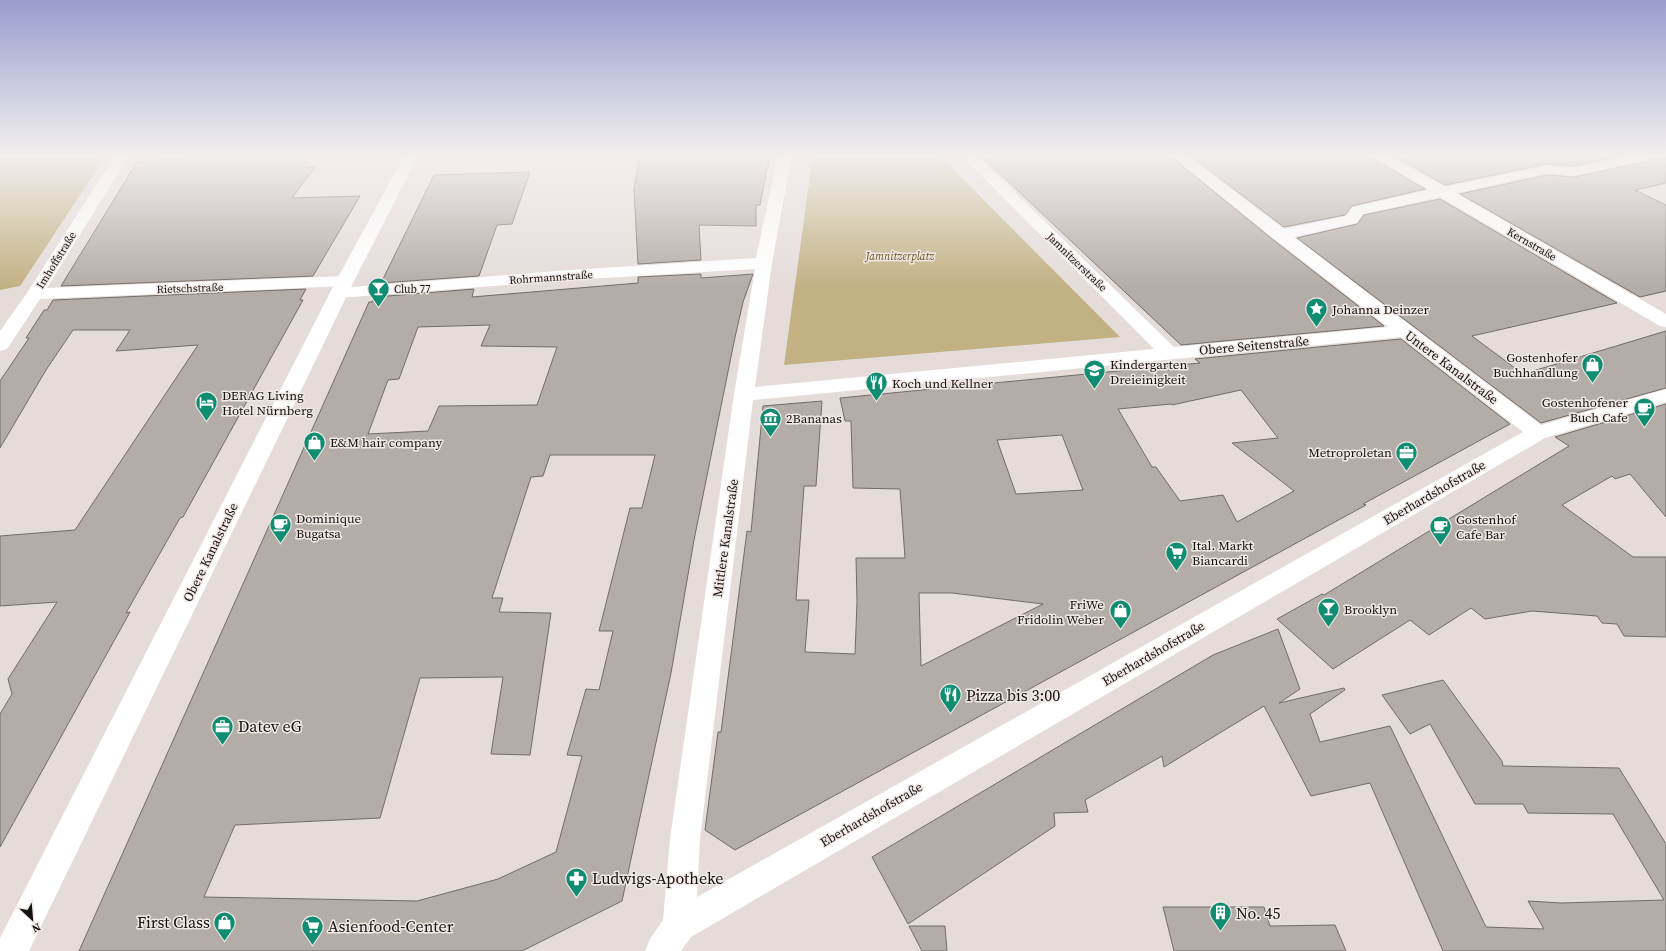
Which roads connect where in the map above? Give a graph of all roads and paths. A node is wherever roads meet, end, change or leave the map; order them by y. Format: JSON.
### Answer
{"nodes":[{"id":1,"x":95,"y":198,"type":"edge"},
{"id":2,"x":389,"y":198,"type":"edge"},
{"id":3,"x":776,"y":198,"type":"edge"},
{"id":4,"x":1012,"y":198,"type":"edge"},
{"id":5,"x":1232,"y":198,"type":"edge"},
{"id":6,"x":1409,"y":198,"type":"edge"},
{"id":7,"x":1454,"y":198,"type":"edge"},
{"id":8,"x":1279,"y":235,"type":"junction"},
{"id":9,"x":764,"y":263,"type":"junction"},
{"id":10,"x":342,"y":287,"type":"junction"},
{"id":11,"x":35,"y":294,"type":"junction"},
{"id":12,"x":1666,"y":322,"type":"edge"},
{"id":13,"x":1405,"y":331,"type":"junction"},
{"id":14,"x":0,"y":345,"type":"edge"},
{"id":15,"x":1169,"y":353,"type":"junction"},
{"id":16,"x":744,"y":394,"type":"junction"},
{"id":17,"x":1666,"y":395,"type":"edge"},
{"id":18,"x":1538,"y":433,"type":"junction"},
{"id":19,"x":679,"y":925,"type":"junction"},
{"id":20,"x":11,"y":951,"type":"edge"},
{"id":21,"x":662,"y":951,"type":"edge"}],
"edges":[{"from":1,"to":11,"type":"street","name":"Imhoffstraße"},
{"from":2,"to":10,"type":"street","name":"Obere Kanalstraße"},
{"from":3,"to":9,"type":"street","name":"Mittlere Kanalstraße"},
{"from":4,"to":15,"type":"street","name":"Jamnitzerstraße"},
{"from":5,"to":8,"type":"street","name":"Untere Kanalstraße"},
{"from":6,"to":8,"type":"street"},
{"from":7,"to":12,"type":"street","name":"Kernstraße"},
{"from":8,"to":13,"type":"street","name":"Untere Kanalstraße"},
{"from":9,"to":10,"type":"street","name":"Rohrmannstraße"},
{"from":9,"to":16,"type":"street","name":"Mittlere Kanalstraße"},
{"from":10,"to":11,"type":"street","name":"Rietschstraße"},
{"from":10,"to":20,"type":"street","name":"Obere Kanalstraße"},
{"from":11,"to":14,"type":"street","name":"Imhoffstraße"},
{"from":13,"to":15,"type":"street","name":"Obere Seitenstraße"},
{"from":13,"to":18,"type":"street","name":"Untere Kanalstraße"},
{"from":15,"to":16,"type":"street","name":"Obere Seitenstraße"},
{"from":16,"to":19,"type":"street","name":"Mittlere Kanalstraße"},
{"from":17,"to":18,"type":"street","name":"Eberhardshofstraße"},
{"from":18,"to":19,"type":"street","name":"Eberhardshofstraße"},
{"from":19,"to":21,"type":"street","name":"Eberhardshofstraße"}]}
